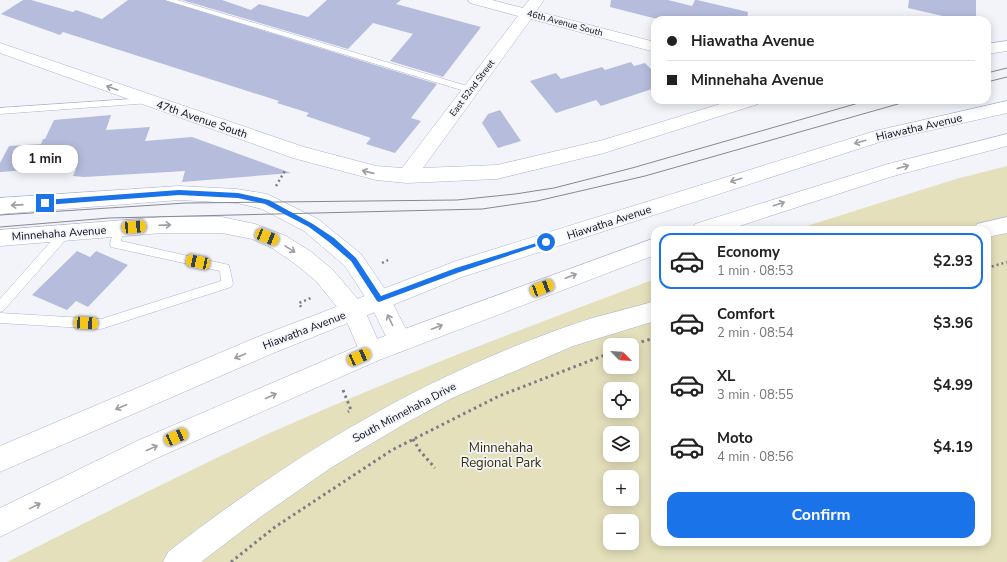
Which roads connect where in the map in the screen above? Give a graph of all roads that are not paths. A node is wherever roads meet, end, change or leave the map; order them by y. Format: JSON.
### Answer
{"nodes":[{"id":1,"x":169,"y":0,"type":"edge"},
{"id":2,"x":475,"y":0,"type":"edge"},
{"id":3,"x":532,"y":7,"type":"edge"},
{"id":4,"x":651,"y":46,"type":"edge"},
{"id":5,"x":1007,"y":46,"type":"edge"},
{"id":6,"x":0,"y":48,"type":"edge"},
{"id":7,"x":991,"y":48,"type":"edge"},
{"id":8,"x":471,"y":90,"type":"junction"},
{"id":9,"x":147,"y":101,"type":"junction"},
{"id":10,"x":739,"y":104,"type":"edge"},
{"id":11,"x":1007,"y":107,"type":"edge"},
{"id":12,"x":0,"y":111,"type":"edge"},
{"id":13,"x":1007,"y":140,"type":"edge"},
{"id":14,"x":407,"y":176,"type":"junction"},
{"id":15,"x":0,"y":206,"type":"edge"},
{"id":16,"x":1007,"y":225,"type":"edge"},
{"id":17,"x":715,"y":226,"type":"edge"},
{"id":18,"x":991,"y":228,"type":"edge"},
{"id":19,"x":119,"y":229,"type":"junction"},
{"id":20,"x":65,"y":233,"type":"junction"},
{"id":21,"x":0,"y":238,"type":"edge"},
{"id":22,"x":651,"y":247,"type":"edge"},
{"id":23,"x":379,"y":299,"type":"junction"},
{"id":24,"x":0,"y":307,"type":"edge"},
{"id":25,"x":354,"y":311,"type":"junction"},
{"id":26,"x":651,"y":313,"type":"edge"},
{"id":27,"x":0,"y":318,"type":"edge"},
{"id":28,"x":400,"y":341,"type":"junction"},
{"id":29,"x":371,"y":352,"type":"junction"},
{"id":30,"x":0,"y":460,"type":"edge"},
{"id":31,"x":0,"y":523,"type":"edge"},
{"id":32,"x":178,"y":562,"type":"edge"}],
"edges":[{"from":1,"to":8,"type":"lane"},
{"from":2,"to":3,"type":"main road","name":"46th Avenue South"},
{"from":3,"to":4,"type":"main road","name":"46th Avenue South"},
{"from":3,"to":8,"type":"main road","name":"East 52nd Street"},
{"from":5,"to":7,"type":"main road"},
{"from":9,"to":6,"type":"main road","name":"47th Avenue South","one_way":true},
{"from":8,"to":14,"type":"main road","name":"East 52nd Street"},
{"from":9,"to":12,"type":"lane"},
{"from":14,"to":9,"type":"main road","name":"47th Avenue South","one_way":true},
{"from":10,"to":14,"type":"main road"},
{"from":11,"to":23,"type":"main road","name":"Hiawatha Avenue","one_way":true},
{"from":17,"to":13,"type":"main road","one_way":true},
{"from":23,"to":15,"type":"main road","one_way":true},
{"from":16,"to":18,"type":"main road"},
{"from":19,"to":20,"type":"main road","name":"Minnehaha Avenue"},
{"from":19,"to":25,"type":"main road","name":"Minnehaha Avenue","one_way":true},
{"from":19,"to":27,"type":"lane"},
{"from":20,"to":21,"type":"main road","name":"Minnehaha Avenue"},
{"from":20,"to":24,"type":"lane"},
{"from":28,"to":22,"type":"main road","one_way":true},
{"from":23,"to":25,"type":"main road","name":"Hiawatha Avenue"},
{"from":28,"to":23,"type":"main road","one_way":true},
{"from":25,"to":29,"type":"main road","name":"Minnehaha Avenue"},
{"from":25,"to":30,"type":"main road","name":"Hiawatha Avenue","one_way":true},
{"from":26,"to":32,"type":"main road","name":"South Minnehaha Drive"},
{"from":28,"to":29,"type":"main road"},
{"from":31,"to":29,"type":"main road","one_way":true}]}
